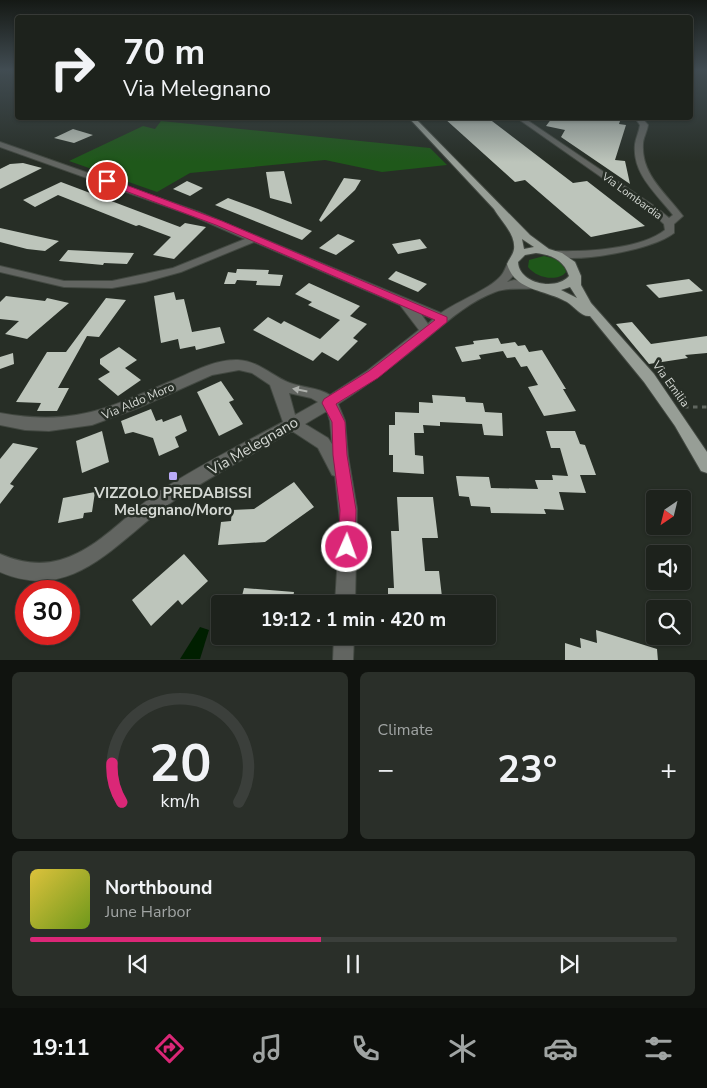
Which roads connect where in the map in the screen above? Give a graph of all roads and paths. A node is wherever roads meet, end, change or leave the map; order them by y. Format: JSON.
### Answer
{"nodes":[{"id":1,"x":414,"y":120,"type":"edge"},
{"id":2,"x":523,"y":120,"type":"edge"},
{"id":3,"x":640,"y":120,"type":"edge"},
{"id":4,"x":0,"y":144,"type":"edge"},
{"id":5,"x":498,"y":209,"type":"junction"},
{"id":6,"x":669,"y":222,"type":"junction"},
{"id":7,"x":256,"y":239,"type":"junction"},
{"id":8,"x":593,"y":253,"type":"junction"},
{"id":9,"x":556,"y":254,"type":"junction"},
{"id":10,"x":514,"y":261,"type":"junction"},
{"id":11,"x":0,"y":269,"type":"edge"},
{"id":12,"x":575,"y":274,"type":"junction"},
{"id":13,"x":537,"y":285,"type":"junction"},
{"id":14,"x":496,"y":287,"type":"junction"},
{"id":15,"x":406,"y":304,"type":"junction"},
{"id":16,"x":444,"y":319,"type":"junction"},
{"id":17,"x":603,"y":325,"type":"junction"},
{"id":18,"x":428,"y":331,"type":"junction"},
{"id":19,"x":272,"y":378,"type":"junction"},
{"id":20,"x":328,"y":403,"type":"junction"},
{"id":21,"x":707,"y":407,"type":"edge"},
{"id":22,"x":670,"y":408,"type":"junction"},
{"id":23,"x":0,"y":419,"type":"edge"},
{"id":24,"x":293,"y":423,"type":"junction"},
{"id":25,"x":707,"y":466,"type":"edge"},
{"id":26,"x":344,"y":481,"type":"junction"},
{"id":27,"x":0,"y":563,"type":"edge"},
{"id":28,"x":345,"y":595,"type":"edge"},
{"id":29,"x":344,"y":645,"type":"edge"},
{"id":30,"x":343,"y":660,"type":"edge"}],
"edges":[{"from":1,"to":5,"type":"main road"},
{"from":2,"to":6,"type":"street","name":"Via Lombardia"},
{"from":3,"to":6,"type":"street"},
{"from":4,"to":7,"type":"street"},
{"from":5,"to":9,"type":"main road"},
{"from":5,"to":10,"type":"main road"},
{"from":6,"to":8,"type":"street","name":"Via Lombardia"},
{"from":7,"to":11,"type":"street"},
{"from":7,"to":15,"type":"street"},
{"from":8,"to":9,"type":"street","name":"Via Lombardia"},
{"from":8,"to":12,"type":"street"},
{"from":9,"to":10,"type":"main road"},
{"from":9,"to":12,"type":"main road"},
{"from":10,"to":13,"type":"main road","name":"Via Emilia"},
{"from":10,"to":14,"type":"street","name":"Via Melegnano"},
{"from":12,"to":13,"type":"main road"},
{"from":12,"to":17,"type":"main road","name":"Via Emilia"},
{"from":13,"to":14,"type":"street","name":"Via Melegnano"},
{"from":13,"to":17,"type":"main road","name":"Via Emilia"},
{"from":14,"to":16,"type":"street","name":"Via Melegnano"},
{"from":15,"to":16,"type":"street"},
{"from":15,"to":18,"type":"street"},
{"from":16,"to":18,"type":"street","name":"Via Melegnano"},
{"from":17,"to":22,"type":"main road","name":"Via Emilia"},
{"from":18,"to":20,"type":"street","name":"Via Melegnano"},
{"from":20,"to":19,"type":"street","name":"Via Aldo Moro","one_way":true},
{"from":19,"to":23,"type":"street","name":"Via Aldo Moro"},
{"from":19,"to":24,"type":"street"},
{"from":20,"to":24,"type":"street","name":"Via Melegnano"},
{"from":20,"to":26,"type":"street"},
{"from":21,"to":22,"type":"path"},
{"from":22,"to":25,"type":"main road","name":"Via Emilia"},
{"from":24,"to":26,"type":"street"},
{"from":24,"to":27,"type":"street","name":"Via Melegnano"},
{"from":26,"to":28,"type":"street"},
{"from":29,"to":30,"type":"street"}]}
